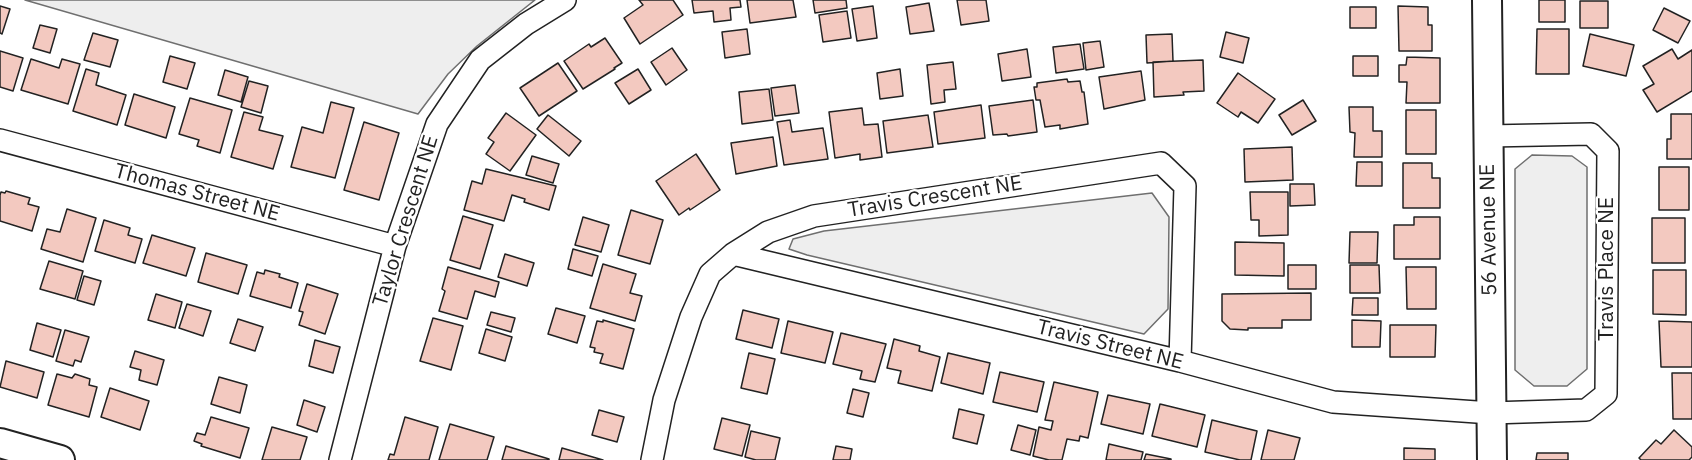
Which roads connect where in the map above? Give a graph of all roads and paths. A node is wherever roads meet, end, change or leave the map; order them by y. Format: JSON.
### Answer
{"nodes":[{"id":1,"x":566,"y":0,"type":"edge"},
{"id":2,"x":1487,"y":0,"type":"edge"},
{"id":3,"x":1488,"y":136,"type":"junction"},
{"id":4,"x":0,"y":140,"type":"edge"},
{"id":5,"x":395,"y":246,"type":"junction"},
{"id":6,"x":732,"y":254,"type":"junction"},
{"id":7,"x":1180,"y":362,"type":"junction"},
{"id":8,"x":1491,"y":413,"type":"junction"},
{"id":9,"x":0,"y":443,"type":"edge"},
{"id":10,"x":60,"y":460,"type":"edge"},
{"id":11,"x":340,"y":460,"type":"edge"},
{"id":12,"x":652,"y":460,"type":"edge"},
{"id":13,"x":1492,"y":460,"type":"edge"}],
"edges":[{"from":1,"to":5,"type":"street","name":"Taylor Crescent NE"},
{"from":2,"to":3,"type":"street","name":"56 Avenue NE"},
{"from":3,"to":8,"type":"street","name":"56 Avenue NE"},
{"from":3,"to":8,"type":"street","name":"Travis Place NE"},
{"from":4,"to":5,"type":"street","name":"Thomas Street NE"},
{"from":5,"to":11,"type":"street","name":"Taylor Crescent NE"},
{"from":6,"to":7,"type":"street","name":"Travis Street NE"},
{"from":6,"to":7,"type":"street","name":"Travis Crescent NE"},
{"from":6,"to":12,"type":"street","name":"Travis Crescent NE"},
{"from":7,"to":8,"type":"street","name":"Travis Street NE"},
{"from":8,"to":13,"type":"street","name":"56 Avenue NE"},
{"from":9,"to":10,"type":"street"}]}
